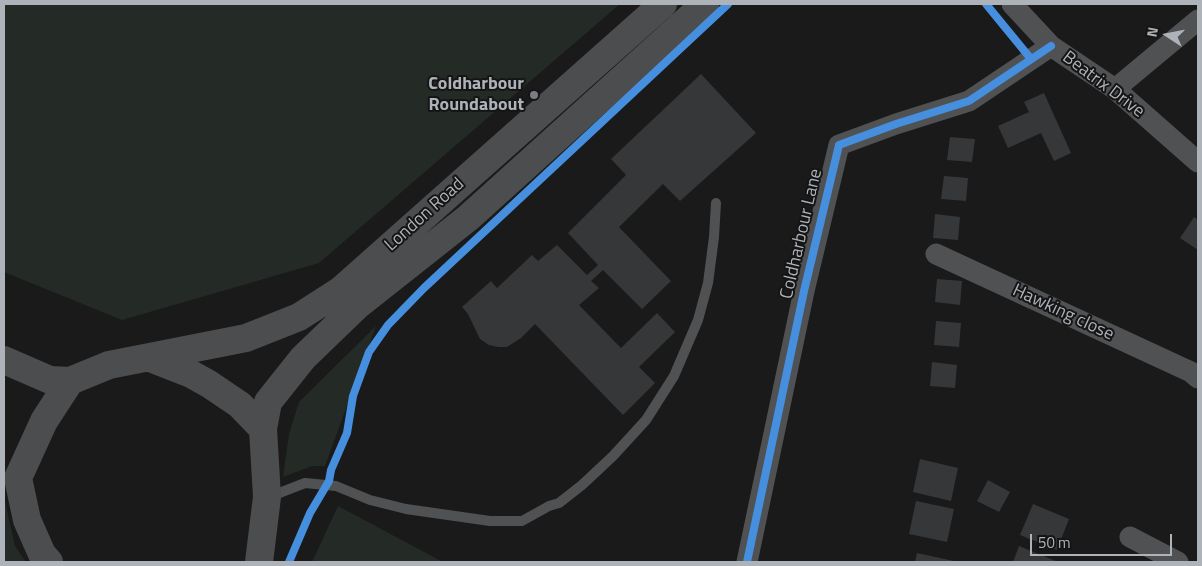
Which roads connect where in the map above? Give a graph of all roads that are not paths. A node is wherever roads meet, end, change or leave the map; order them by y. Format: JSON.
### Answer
{"nodes":[{"id":1,"x":662,"y":4,"type":"edge"},
{"id":2,"x":705,"y":4,"type":"edge"},
{"id":3,"x":1012,"y":4,"type":"edge"},
{"id":4,"x":1198,"y":20,"type":"edge"},
{"id":5,"x":1052,"y":46,"type":"junction"},
{"id":6,"x":1115,"y":89,"type":"junction"},
{"id":7,"x":1198,"y":162,"type":"edge"},
{"id":8,"x":716,"y":203,"type":"dead end"},
{"id":9,"x":936,"y":254,"type":"dead end"},
{"id":10,"x":150,"y":358,"type":"junction"},
{"id":11,"x":4,"y":360,"type":"edge"},
{"id":12,"x":1196,"y":369,"type":"edge"},
{"id":13,"x":70,"y":381,"type":"junction"},
{"id":14,"x":263,"y":429,"type":"junction"},
{"id":15,"x":11,"y":469,"type":"edge"},
{"id":16,"x":267,"y":497,"type":"junction"},
{"id":17,"x":1130,"y":537,"type":"dead end"},
{"id":18,"x":256,"y":557,"type":"edge"},
{"id":19,"x":49,"y":562,"type":"edge"},
{"id":20,"x":747,"y":562,"type":"edge"},
{"id":21,"x":1178,"y":562,"type":"edge"}],
"edges":[{"from":1,"to":10,"type":"main road","name":"London Road"},
{"from":2,"to":14,"type":"main road","name":"London Road"},
{"from":3,"to":5,"type":"street","name":"Beatrix Drive"},
{"from":4,"to":6,"type":"street"},
{"from":5,"to":6,"type":"street","name":"Beatrix Drive"},
{"from":5,"to":20,"type":"street","name":"Coldharbour Lane"},
{"from":6,"to":7,"type":"street","name":"Beatrix Drive"},
{"from":8,"to":16,"type":"lane"},
{"from":9,"to":12,"type":"street","name":"Hawking close"},
{"from":10,"to":13,"type":"main road"},
{"from":10,"to":14,"type":"main road"},
{"from":11,"to":13,"type":"main road"},
{"from":13,"to":15,"type":"main road"},
{"from":14,"to":16,"type":"main road"},
{"from":15,"to":19,"type":"main road"},
{"from":16,"to":18,"type":"main road"},
{"from":17,"to":21,"type":"street"}]}
